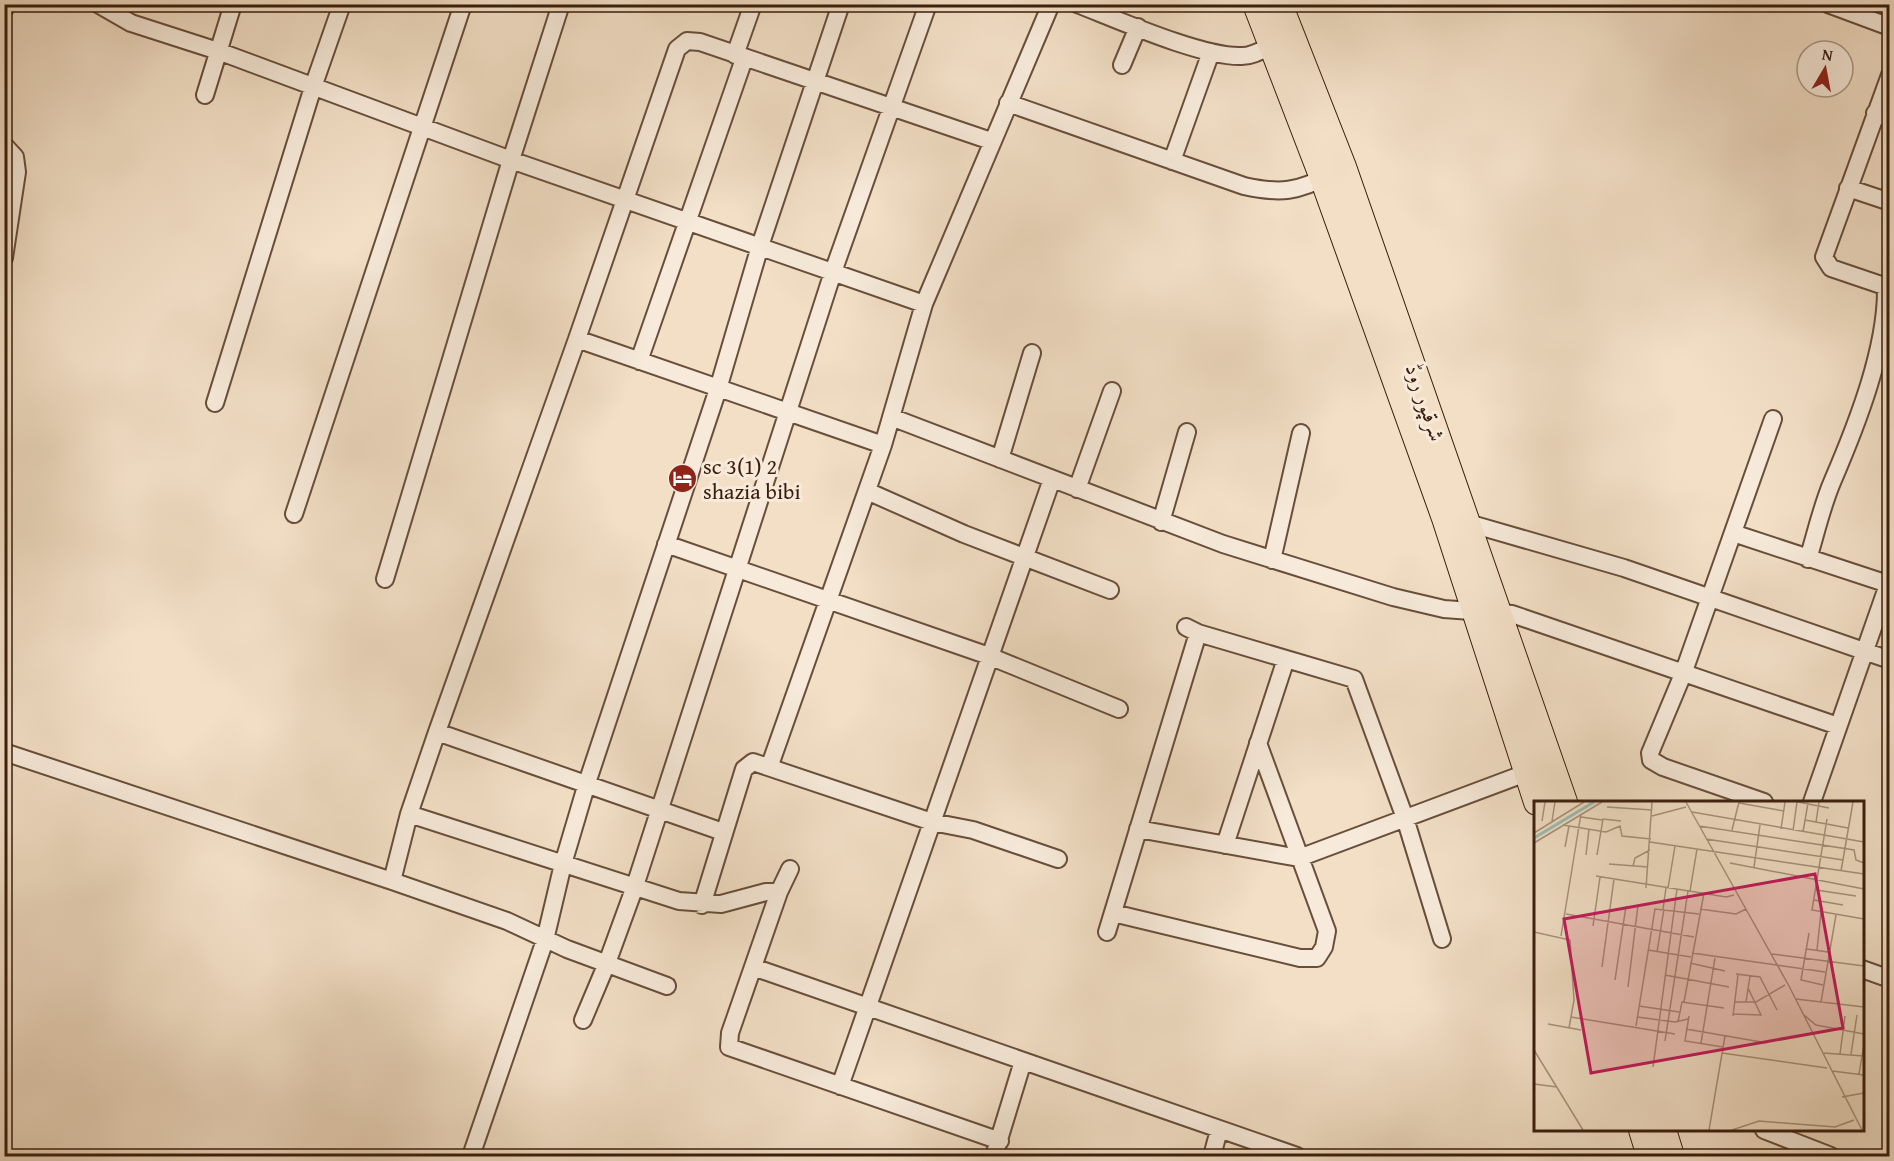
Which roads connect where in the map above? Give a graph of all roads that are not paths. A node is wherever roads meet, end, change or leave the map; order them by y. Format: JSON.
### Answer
{"nodes":[{"id":1,"x":7,"y":4,"type":"edge"},
{"id":2,"x":98,"y":4,"type":"edge"},
{"id":3,"x":233,"y":4,"type":"edge"},
{"id":4,"x":342,"y":4,"type":"edge"},
{"id":5,"x":463,"y":4,"type":"edge"},
{"id":6,"x":561,"y":4,"type":"edge"},
{"id":7,"x":753,"y":4,"type":"edge"},
{"id":8,"x":841,"y":4,"type":"edge"},
{"id":9,"x":928,"y":4,"type":"edge"},
{"id":10,"x":1051,"y":4,"type":"edge"},
{"id":11,"x":1077,"y":4,"type":"edge"},
{"id":12,"x":1256,"y":4,"type":"edge"},
{"id":13,"x":1279,"y":4,"type":"edge"},
{"id":14,"x":1828,"y":4,"type":"edge"},
{"id":15,"x":4,"y":10,"type":"edge"},
{"id":16,"x":1138,"y":27,"type":"junction"},
{"id":17,"x":1890,"y":27,"type":"edge"},
{"id":18,"x":1272,"y":45,"type":"junction"},
{"id":19,"x":218,"y":51,"type":"junction"},
{"id":20,"x":1211,"y":52,"type":"junction"},
{"id":21,"x":740,"y":57,"type":"junction"},
{"id":22,"x":1122,"y":65,"type":"dead end"},
{"id":23,"x":1890,"y":75,"type":"edge"},
{"id":24,"x":815,"y":82,"type":"junction"},
{"id":25,"x":313,"y":87,"type":"junction"},
{"id":26,"x":205,"y":94,"type":"dead end"},
{"id":27,"x":1008,"y":103,"type":"junction"},
{"id":28,"x":891,"y":108,"type":"junction"},
{"id":29,"x":1882,"y":116,"type":"edge"},
{"id":30,"x":425,"y":126,"type":"junction"},
{"id":31,"x":991,"y":141,"type":"junction"},
{"id":32,"x":4,"y":145,"type":"edge"},
{"id":33,"x":511,"y":160,"type":"junction"},
{"id":34,"x":1172,"y":161,"type":"junction"},
{"id":35,"x":1333,"y":172,"type":"junction"},
{"id":36,"x":1848,"y":188,"type":"junction"},
{"id":37,"x":624,"y":198,"type":"junction"},
{"id":38,"x":1890,"y":202,"type":"edge"},
{"id":39,"x":687,"y":220,"type":"junction"},
{"id":40,"x":760,"y":246,"type":"junction"},
{"id":41,"x":4,"y":258,"type":"edge"},
{"id":42,"x":833,"y":272,"type":"junction"},
{"id":43,"x":1888,"y":288,"type":"edge"},
{"id":44,"x":924,"y":304,"type":"junction"},
{"id":45,"x":577,"y":339,"type":"junction"},
{"id":46,"x":1032,"y":353,"type":"dead end"},
{"id":47,"x":639,"y":361,"type":"junction"},
{"id":48,"x":718,"y":389,"type":"junction"},
{"id":49,"x":1112,"y":391,"type":"dead end"},
{"id":50,"x":215,"y":403,"type":"dead end"},
{"id":51,"x":788,"y":412,"type":"junction"},
{"id":52,"x":891,"y":417,"type":"junction"},
{"id":53,"x":1773,"y":419,"type":"dead end"},
{"id":54,"x":1187,"y":432,"type":"dead end"},
{"id":55,"x":1301,"y":433,"type":"dead end"},
{"id":56,"x":883,"y":445,"type":"junction"},
{"id":57,"x":1000,"y":459,"type":"junction"},
{"id":58,"x":1052,"y":479,"type":"junction"},
{"id":59,"x":1077,"y":489,"type":"junction"},
{"id":60,"x":867,"y":491,"type":"junction"},
{"id":61,"x":294,"y":514,"type":"dead end"},
{"id":62,"x":1161,"y":522,"type":"junction"},
{"id":63,"x":1468,"y":523,"type":"junction"},
{"id":64,"x":1733,"y":533,"type":"junction"},
{"id":65,"x":666,"y":544,"type":"junction"},
{"id":66,"x":1025,"y":556,"type":"junction"},
{"id":67,"x":1808,"y":559,"type":"junction"},
{"id":68,"x":1272,"y":560,"type":"junction"},
{"id":69,"x":737,"y":570,"type":"junction"},
{"id":70,"x":385,"y":579,"type":"dead end"},
{"id":71,"x":1889,"y":581,"type":"edge"},
{"id":72,"x":1110,"y":590,"type":"dead end"},
{"id":73,"x":1710,"y":598,"type":"junction"},
{"id":74,"x":829,"y":602,"type":"junction"},
{"id":75,"x":1488,"y":613,"type":"junction"},
{"id":76,"x":1864,"y":652,"type":"junction"},
{"id":77,"x":989,"y":656,"type":"junction"},
{"id":78,"x":1286,"y":659,"type":"junction"},
{"id":79,"x":1890,"y":660,"type":"edge"},
{"id":80,"x":1683,"y":674,"type":"junction"},
{"id":81,"x":1119,"y":709,"type":"dead end"},
{"id":82,"x":1838,"y":726,"type":"junction"},
{"id":83,"x":437,"y":732,"type":"junction"},
{"id":84,"x":1258,"y":743,"type":"junction"},
{"id":85,"x":4,"y":752,"type":"edge"},
{"id":86,"x":770,"y":765,"type":"junction"},
{"id":87,"x":1526,"y":773,"type":"junction"},
{"id":88,"x":587,"y":783,"type":"junction"},
{"id":89,"x":1537,"y":801,"type":"edge"},
{"id":90,"x":1564,"y":801,"type":"edge"},
{"id":91,"x":1761,"y":801,"type":"edge"},
{"id":92,"x":1812,"y":801,"type":"edge"},
{"id":93,"x":660,"y":808,"type":"junction"},
{"id":94,"x":409,"y":814,"type":"junction"},
{"id":95,"x":1405,"y":818,"type":"junction"},
{"id":96,"x":932,"y":822,"type":"junction"},
{"id":97,"x":1138,"y":829,"type":"junction"},
{"id":98,"x":723,"y":832,"type":"junction"},
{"id":99,"x":1225,"y":845,"type":"junction"},
{"id":100,"x":1299,"y":858,"type":"junction"},
{"id":101,"x":1058,"y":859,"type":"dead end"},
{"id":102,"x":563,"y":864,"type":"junction"},
{"id":103,"x":790,"y":869,"type":"dead end"},
{"id":104,"x":392,"y":880,"type":"junction"},
{"id":105,"x":634,"y":889,"type":"junction"},
{"id":106,"x":779,"y":892,"type":"junction"},
{"id":107,"x":702,"y":905,"type":"junction"},
{"id":108,"x":1113,"y":913,"type":"junction"},
{"id":109,"x":1107,"y":932,"type":"dead end"},
{"id":110,"x":545,"y":939,"type":"junction"},
{"id":111,"x":1442,"y":939,"type":"dead end"},
{"id":112,"x":608,"y":963,"type":"junction"},
{"id":113,"x":753,"y":967,"type":"junction"},
{"id":114,"x":1864,"y":969,"type":"edge"},
{"id":115,"x":1890,"y":979,"type":"edge"},
{"id":116,"x":667,"y":986,"type":"dead end"},
{"id":117,"x":866,"y":1007,"type":"junction"},
{"id":118,"x":583,"y":1020,"type":"dead end"},
{"id":119,"x":1023,"y":1062,"type":"junction"},
{"id":120,"x":840,"y":1086,"type":"junction"},
{"id":121,"x":1220,"y":1130,"type":"junction"},
{"id":122,"x":1642,"y":1131,"type":"edge"},
{"id":123,"x":1663,"y":1131,"type":"edge"},
{"id":124,"x":1767,"y":1131,"type":"edge"},
{"id":125,"x":997,"y":1149,"type":"edge"},
{"id":126,"x":471,"y":1156,"type":"edge"},
{"id":127,"x":1212,"y":1156,"type":"edge"},
{"id":128,"x":1297,"y":1156,"type":"edge"},
{"id":129,"x":1650,"y":1156,"type":"edge"},
{"id":130,"x":1671,"y":1156,"type":"edge"},
{"id":131,"x":1831,"y":1156,"type":"edge"}],
"edges":[{"from":1,"to":15,"type":"street"},
{"from":2,"to":19,"type":"street"},
{"from":3,"to":19,"type":"street"},
{"from":4,"to":25,"type":"street"},
{"from":5,"to":30,"type":"street"},
{"from":6,"to":33,"type":"street"},
{"from":7,"to":21,"type":"street"},
{"from":8,"to":24,"type":"street"},
{"from":9,"to":28,"type":"street"},
{"from":10,"to":27,"type":"street"},
{"from":11,"to":16,"type":"street"},
{"from":12,"to":18,"type":"main road","name":"شرقپور روڈ"},
{"from":13,"to":35,"type":"main road","name":"شرقپور روڈ"},
{"from":14,"to":17,"type":"street"},
{"from":16,"to":20,"type":"street"},
{"from":16,"to":22,"type":"street"},
{"from":18,"to":20,"type":"street"},
{"from":18,"to":35,"type":"main road","name":"شرقپور روڈ"},
{"from":19,"to":25,"type":"street"},
{"from":19,"to":26,"type":"street"},
{"from":20,"to":34,"type":"street"},
{"from":21,"to":24,"type":"street"},
{"from":21,"to":37,"type":"street"},
{"from":21,"to":39,"type":"street"},
{"from":23,"to":29,"type":"street"},
{"from":24,"to":28,"type":"street"},
{"from":24,"to":40,"type":"street"},
{"from":25,"to":30,"type":"street"},
{"from":25,"to":50,"type":"street"},
{"from":27,"to":31,"type":"street"},
{"from":27,"to":34,"type":"street"},
{"from":28,"to":31,"type":"street"},
{"from":28,"to":42,"type":"street"},
{"from":29,"to":36,"type":"street"},
{"from":30,"to":33,"type":"street"},
{"from":30,"to":61,"type":"street"},
{"from":31,"to":44,"type":"street"},
{"from":32,"to":41,"type":"street"},
{"from":33,"to":37,"type":"street"},
{"from":33,"to":70,"type":"street"},
{"from":34,"to":35,"type":"street"},
{"from":35,"to":63,"type":"main road","name":"شرقپور روڈ"},
{"from":35,"to":75,"type":"main road","name":"شرقپور روڈ"},
{"from":36,"to":38,"type":"street"},
{"from":36,"to":43,"type":"street"},
{"from":37,"to":39,"type":"street"},
{"from":37,"to":45,"type":"street"},
{"from":39,"to":40,"type":"street"},
{"from":39,"to":47,"type":"street"},
{"from":40,"to":42,"type":"street"},
{"from":40,"to":48,"type":"street"},
{"from":42,"to":44,"type":"street"},
{"from":42,"to":51,"type":"street"},
{"from":43,"to":67,"type":"street"},
{"from":44,"to":52,"type":"street"},
{"from":45,"to":47,"type":"street"},
{"from":45,"to":83,"type":"street"},
{"from":46,"to":57,"type":"street"},
{"from":47,"to":48,"type":"street"},
{"from":48,"to":51,"type":"street"},
{"from":48,"to":65,"type":"street"},
{"from":49,"to":59,"type":"street"},
{"from":51,"to":56,"type":"street"},
{"from":51,"to":69,"type":"street"},
{"from":52,"to":56,"type":"street"},
{"from":52,"to":57,"type":"street"},
{"from":53,"to":64,"type":"street"},
{"from":54,"to":62,"type":"street"},
{"from":55,"to":68,"type":"street"},
{"from":56,"to":60,"type":"street"},
{"from":57,"to":58,"type":"street"},
{"from":58,"to":59,"type":"street"},
{"from":58,"to":66,"type":"street"},
{"from":59,"to":62,"type":"street"},
{"from":60,"to":66,"type":"street"},
{"from":60,"to":74,"type":"street"},
{"from":62,"to":68,"type":"street"},
{"from":63,"to":73,"type":"street"},
{"from":63,"to":75,"type":"main road","name":"شرقپور روڈ"},
{"from":64,"to":67,"type":"street"},
{"from":64,"to":73,"type":"street"},
{"from":65,"to":69,"type":"street"},
{"from":65,"to":88,"type":"street"},
{"from":66,"to":72,"type":"street"},
{"from":66,"to":77,"type":"street"},
{"from":67,"to":71,"type":"street"},
{"from":68,"to":75,"type":"street"},
{"from":69,"to":74,"type":"street"},
{"from":69,"to":93,"type":"street"},
{"from":71,"to":76,"type":"street"},
{"from":73,"to":76,"type":"street"},
{"from":73,"to":80,"type":"street"},
{"from":74,"to":77,"type":"street"},
{"from":74,"to":86,"type":"street"},
{"from":75,"to":80,"type":"street"},
{"from":75,"to":87,"type":"main road","name":"شرقپور روڈ"},
{"from":75,"to":90,"type":"main road","name":"شرقپور روڈ"},
{"from":76,"to":79,"type":"street"},
{"from":76,"to":82,"type":"street"},
{"from":77,"to":81,"type":"street"},
{"from":77,"to":96,"type":"street"},
{"from":78,"to":84,"type":"street"},
{"from":78,"to":95,"type":"street"},
{"from":78,"to":97,"type":"street"},
{"from":80,"to":82,"type":"street"},
{"from":80,"to":91,"type":"street"},
{"from":82,"to":92,"type":"street"},
{"from":83,"to":88,"type":"street"},
{"from":83,"to":94,"type":"street"},
{"from":84,"to":99,"type":"street"},
{"from":84,"to":100,"type":"street"},
{"from":85,"to":104,"type":"street"},
{"from":86,"to":96,"type":"street"},
{"from":86,"to":98,"type":"street"},
{"from":87,"to":89,"type":"main road","name":"شرقپور روڈ"},
{"from":87,"to":95,"type":"street"},
{"from":88,"to":93,"type":"street"},
{"from":88,"to":102,"type":"street"},
{"from":93,"to":98,"type":"street"},
{"from":93,"to":105,"type":"street"},
{"from":94,"to":102,"type":"street"},
{"from":94,"to":104,"type":"street"},
{"from":95,"to":100,"type":"street"},
{"from":95,"to":111,"type":"street"},
{"from":96,"to":101,"type":"street"},
{"from":96,"to":117,"type":"street"},
{"from":97,"to":99,"type":"street"},
{"from":97,"to":108,"type":"street"},
{"from":98,"to":107,"type":"street"},
{"from":99,"to":100,"type":"street"},
{"from":100,"to":108,"type":"street"},
{"from":102,"to":105,"type":"street"},
{"from":102,"to":110,"type":"street"},
{"from":103,"to":106,"type":"street"},
{"from":104,"to":110,"type":"street"},
{"from":105,"to":107,"type":"street"},
{"from":105,"to":112,"type":"street"},
{"from":106,"to":107,"type":"street"},
{"from":106,"to":113,"type":"street"},
{"from":108,"to":109,"type":"street"},
{"from":110,"to":112,"type":"street"},
{"from":110,"to":126,"type":"street"},
{"from":112,"to":116,"type":"street"},
{"from":112,"to":118,"type":"street"},
{"from":113,"to":117,"type":"street"},
{"from":113,"to":120,"type":"street"},
{"from":114,"to":115,"type":"street"},
{"from":117,"to":119,"type":"street"},
{"from":117,"to":120,"type":"street"},
{"from":119,"to":121,"type":"street"},
{"from":119,"to":125,"type":"street"},
{"from":120,"to":125,"type":"street"},
{"from":121,"to":127,"type":"street"},
{"from":121,"to":128,"type":"street"},
{"from":122,"to":129,"type":"main road"},
{"from":123,"to":130,"type":"main road"},
{"from":124,"to":131,"type":"street"}]}
